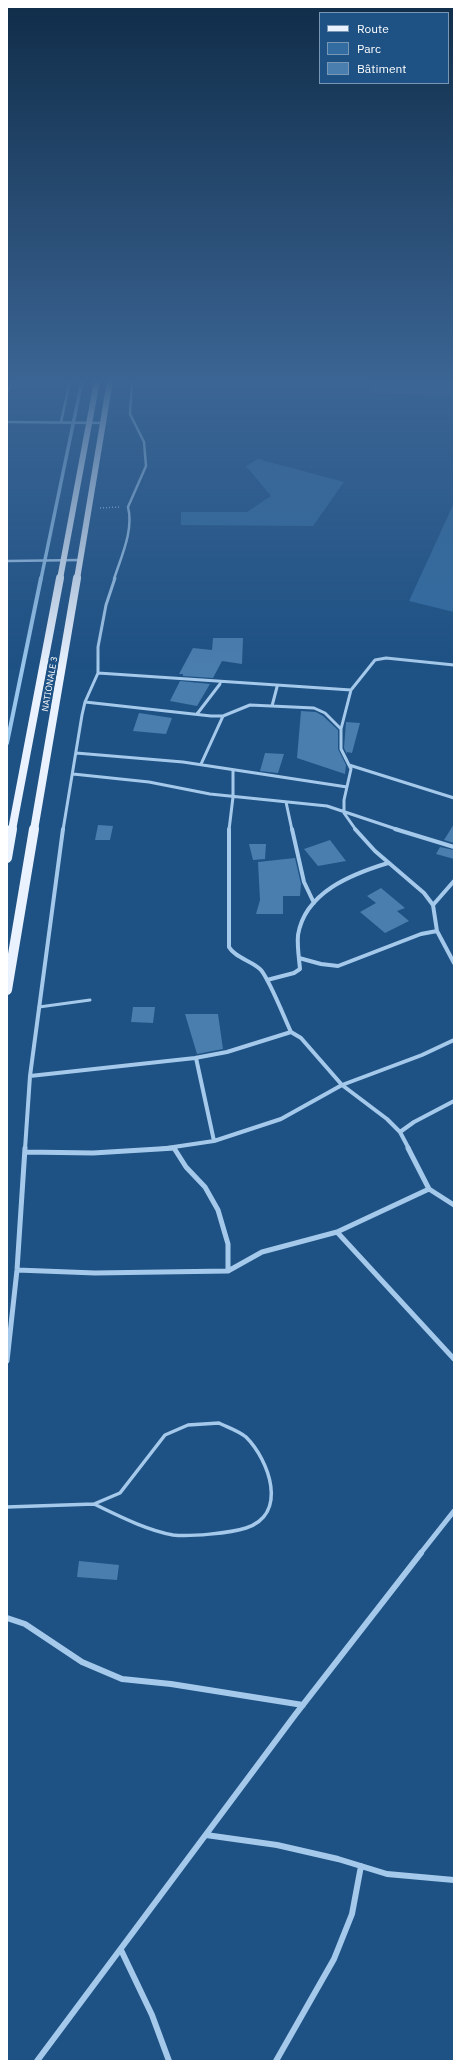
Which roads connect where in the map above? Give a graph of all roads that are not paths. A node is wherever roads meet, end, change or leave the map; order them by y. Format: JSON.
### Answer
{"nodes":[{"id":1,"x":78,"y":478,"type":"edge"},
{"id":2,"x":93,"y":478,"type":"edge"},
{"id":3,"x":141,"y":478,"type":"edge"},
{"id":4,"x":64,"y":560,"type":"junction"},
{"id":5,"x":81,"y":560,"type":"junction"},
{"id":6,"x":7,"y":561,"type":"edge"},
{"id":7,"x":454,"y":665,"type":"edge"},
{"id":8,"x":98,"y":673,"type":"junction"},
{"id":9,"x":220,"y":684,"type":"junction"},
{"id":10,"x":277,"y":687,"type":"junction"},
{"id":11,"x":351,"y":690,"type":"junction"},
{"id":12,"x":85,"y":702,"type":"junction"},
{"id":13,"x":272,"y":706,"type":"junction"},
{"id":14,"x":197,"y":714,"type":"junction"},
{"id":15,"x":223,"y":716,"type":"junction"},
{"id":16,"x":341,"y":729,"type":"junction"},
{"id":17,"x":76,"y":753,"type":"junction"},
{"id":18,"x":201,"y":764,"type":"junction"},
{"id":19,"x":349,"y":765,"type":"junction"},
{"id":20,"x":233,"y":770,"type":"junction"},
{"id":21,"x":73,"y":774,"type":"junction"},
{"id":22,"x":347,"y":787,"type":"junction"},
{"id":23,"x":233,"y":797,"type":"junction"},
{"id":24,"x":454,"y":798,"type":"edge"},
{"id":25,"x":286,"y":802,"type":"junction"},
{"id":26,"x":344,"y":813,"type":"junction"},
{"id":27,"x":454,"y":847,"type":"edge"},
{"id":28,"x":7,"y":858,"type":"edge"},
{"id":29,"x":388,"y":863,"type":"junction"},
{"id":30,"x":454,"y":881,"type":"edge"},
{"id":31,"x":314,"y":903,"type":"junction"},
{"id":32,"x":433,"y":905,"type":"junction"},
{"id":33,"x":437,"y":931,"type":"junction"},
{"id":34,"x":299,"y":958,"type":"junction"},
{"id":35,"x":454,"y":963,"type":"edge"},
{"id":36,"x":267,"y":980,"type":"junction"},
{"id":37,"x":7,"y":990,"type":"edge"},
{"id":38,"x":90,"y":1000,"type":"dead end"},
{"id":39,"x":39,"y":1006,"type":"junction"},
{"id":40,"x":291,"y":1032,"type":"junction"},
{"id":41,"x":454,"y":1040,"type":"edge"},
{"id":42,"x":196,"y":1058,"type":"junction"},
{"id":43,"x":30,"y":1076,"type":"junction"},
{"id":44,"x":342,"y":1084,"type":"junction"},
{"id":45,"x":454,"y":1101,"type":"edge"},
{"id":46,"x":400,"y":1132,"type":"junction"},
{"id":47,"x":214,"y":1141,"type":"junction"},
{"id":48,"x":174,"y":1148,"type":"junction"},
{"id":49,"x":26,"y":1152,"type":"junction"},
{"id":50,"x":428,"y":1189,"type":"junction"},
{"id":51,"x":454,"y":1205,"type":"edge"},
{"id":52,"x":337,"y":1232,"type":"junction"},
{"id":53,"x":18,"y":1270,"type":"junction"},
{"id":54,"x":228,"y":1271,"type":"junction"},
{"id":55,"x":454,"y":1359,"type":"edge"},
{"id":56,"x":7,"y":1361,"type":"edge"},
{"id":57,"x":94,"y":1504,"type":"junction"},
{"id":58,"x":7,"y":1508,"type":"edge"},
{"id":59,"x":454,"y":1511,"type":"edge"},
{"id":60,"x":7,"y":1618,"type":"edge"},
{"id":61,"x":303,"y":1704,"type":"junction"},
{"id":62,"x":206,"y":1835,"type":"junction"},
{"id":63,"x":361,"y":1866,"type":"junction"},
{"id":64,"x":454,"y":1880,"type":"edge"},
{"id":65,"x":121,"y":1950,"type":"junction"},
{"id":66,"x":36,"y":2061,"type":"edge"},
{"id":67,"x":169,"y":2061,"type":"edge"},
{"id":68,"x":276,"y":2061,"type":"edge"}],
"edges":[{"from":1,"to":4,"type":"main road","name":"NATIONALE 3"},
{"from":2,"to":5,"type":"main road","name":"NATIONALE 3"},
{"from":3,"to":8,"type":"street"},
{"from":4,"to":5,"type":"street"},
{"from":4,"to":6,"type":"street"},
{"from":4,"to":28,"type":"main road","name":"NATIONALE 3"},
{"from":5,"to":37,"type":"main road","name":"NATIONALE 3"},
{"from":7,"to":11,"type":"street"},
{"from":8,"to":9,"type":"street"},
{"from":8,"to":12,"type":"street"},
{"from":9,"to":10,"type":"street"},
{"from":9,"to":14,"type":"street"},
{"from":10,"to":11,"type":"street"},
{"from":10,"to":13,"type":"street"},
{"from":11,"to":16,"type":"street"},
{"from":12,"to":14,"type":"street"},
{"from":12,"to":17,"type":"street"},
{"from":13,"to":15,"type":"street"},
{"from":13,"to":16,"type":"street"},
{"from":14,"to":15,"type":"street"},
{"from":15,"to":18,"type":"street"},
{"from":16,"to":19,"type":"street"},
{"from":17,"to":18,"type":"street"},
{"from":17,"to":21,"type":"street"},
{"from":18,"to":20,"type":"street"},
{"from":19,"to":22,"type":"street"},
{"from":19,"to":24,"type":"street"},
{"from":20,"to":22,"type":"street"},
{"from":20,"to":23,"type":"street"},
{"from":21,"to":23,"type":"street"},
{"from":21,"to":39,"type":"street"},
{"from":22,"to":26,"type":"street"},
{"from":23,"to":25,"type":"street"},
{"from":23,"to":36,"type":"street"},
{"from":25,"to":26,"type":"street"},
{"from":25,"to":31,"type":"street"},
{"from":26,"to":27,"type":"street"},
{"from":26,"to":29,"type":"street"},
{"from":29,"to":31,"type":"street"},
{"from":29,"to":32,"type":"street"},
{"from":30,"to":32,"type":"street"},
{"from":31,"to":34,"type":"street"},
{"from":32,"to":33,"type":"street"},
{"from":33,"to":34,"type":"street"},
{"from":33,"to":35,"type":"street"},
{"from":34,"to":36,"type":"street"},
{"from":36,"to":40,"type":"street"},
{"from":38,"to":39,"type":"lane"},
{"from":39,"to":43,"type":"street"},
{"from":40,"to":42,"type":"street"},
{"from":40,"to":44,"type":"street"},
{"from":41,"to":44,"type":"street"},
{"from":42,"to":43,"type":"street"},
{"from":42,"to":47,"type":"street"},
{"from":43,"to":49,"type":"street"},
{"from":44,"to":46,"type":"street"},
{"from":44,"to":47,"type":"street"},
{"from":45,"to":46,"type":"street"},
{"from":46,"to":50,"type":"street"},
{"from":47,"to":48,"type":"street"},
{"from":48,"to":49,"type":"street"},
{"from":48,"to":54,"type":"street"},
{"from":49,"to":53,"type":"street"},
{"from":50,"to":51,"type":"street"},
{"from":50,"to":52,"type":"street"},
{"from":52,"to":54,"type":"street"},
{"from":52,"to":55,"type":"street"},
{"from":53,"to":54,"type":"street"},
{"from":53,"to":56,"type":"street"},
{"from":57,"to":57,"type":"lane"},
{"from":57,"to":58,"type":"lane"},
{"from":59,"to":61,"type":"street"},
{"from":60,"to":61,"type":"street"},
{"from":61,"to":62,"type":"street"},
{"from":62,"to":63,"type":"street"},
{"from":62,"to":65,"type":"street"},
{"from":63,"to":64,"type":"street"},
{"from":63,"to":68,"type":"street"},
{"from":65,"to":66,"type":"street"},
{"from":65,"to":67,"type":"street"}]}
